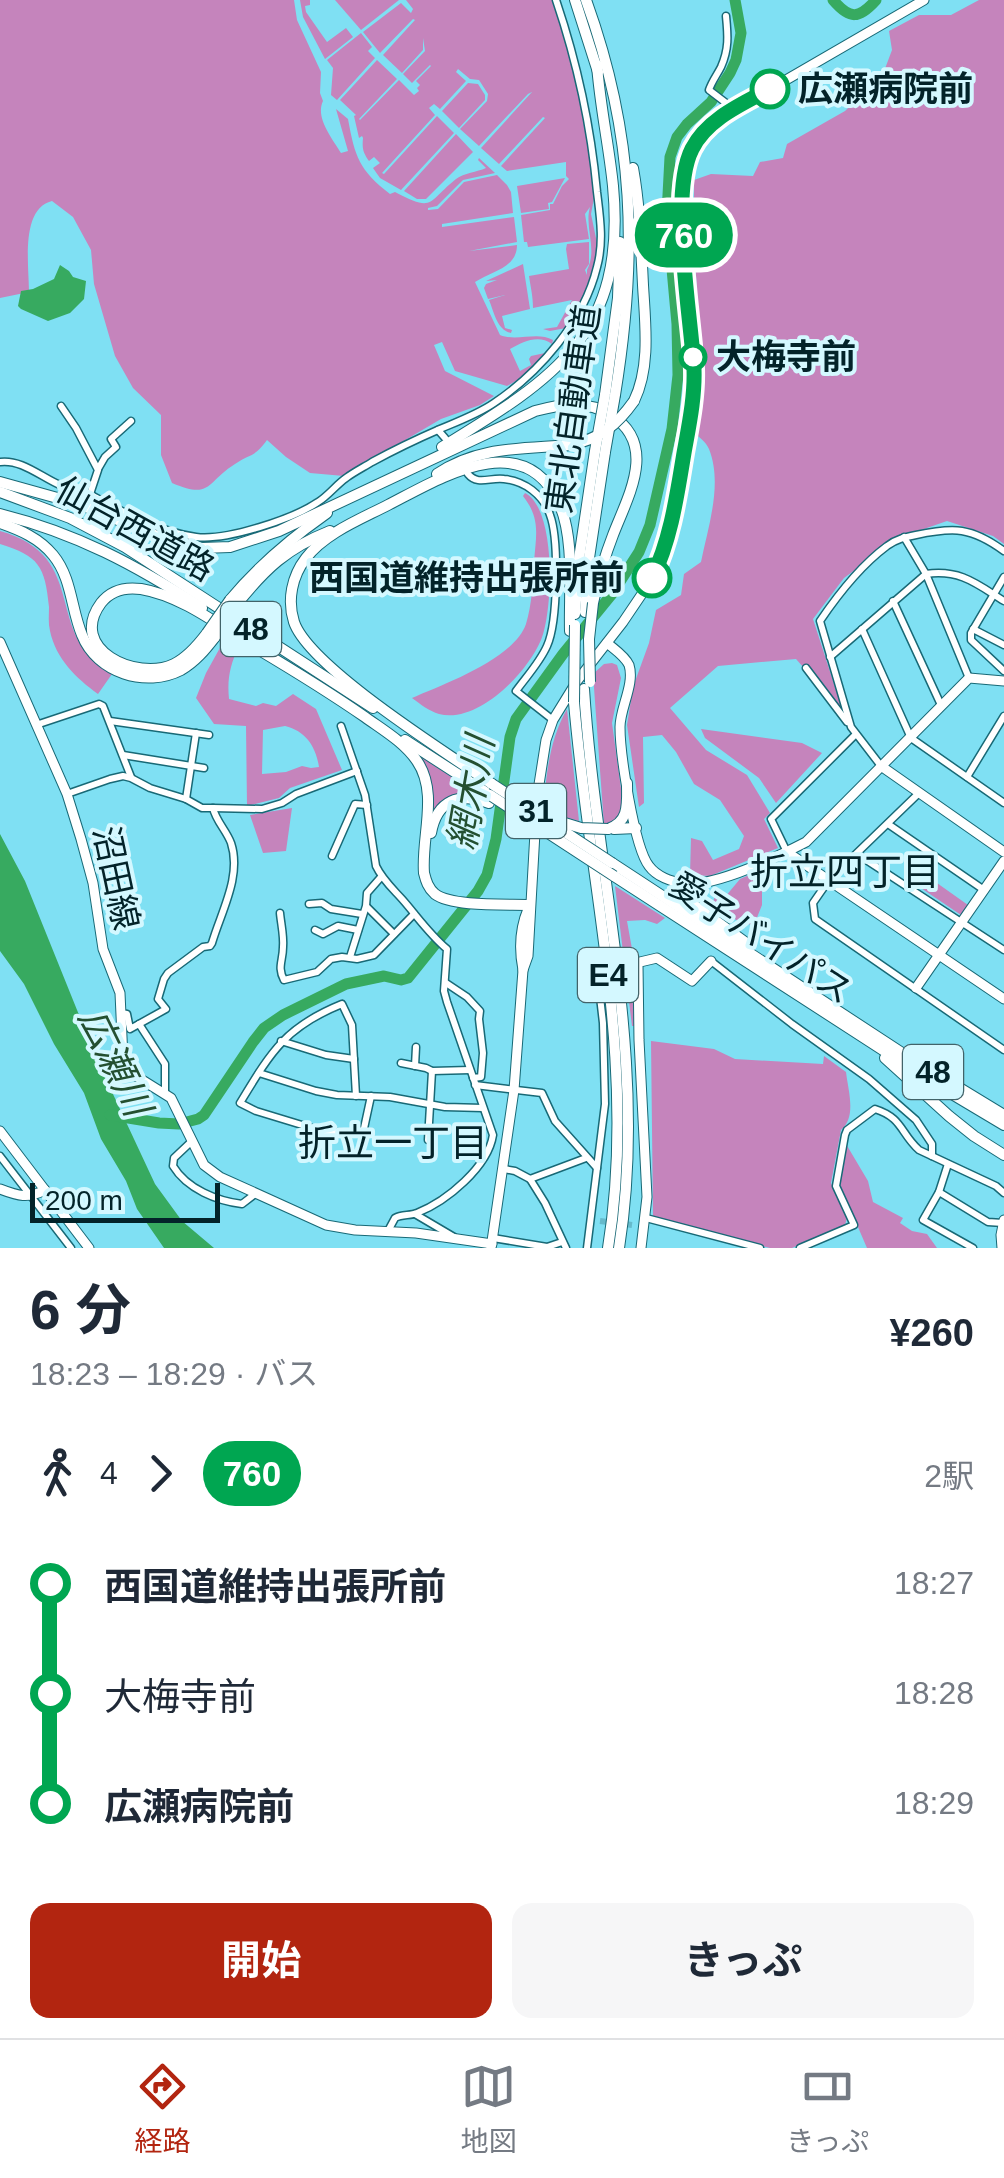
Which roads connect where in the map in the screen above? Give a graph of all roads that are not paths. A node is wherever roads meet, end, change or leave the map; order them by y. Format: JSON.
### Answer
{"nodes":[{"id":1,"x":556,"y":0,"type":"edge"},
{"id":2,"x":575,"y":0,"type":"edge"},
{"id":3,"x":586,"y":0,"type":"edge"},
{"id":4,"x":924,"y":0,"type":"edge"},
{"id":5,"x":726,"y":16,"type":"dead end"},
{"id":6,"x":597,"y":65,"type":"junction"},
{"id":7,"x":614,"y":94,"type":"junction"},
{"id":8,"x":734,"y":109,"type":"junction"},
{"id":9,"x":610,"y":395,"type":"junction"},
{"id":10,"x":61,"y":406,"type":"dead end"},
{"id":11,"x":131,"y":421,"type":"dead end"},
{"id":12,"x":438,"y":430,"type":"junction"},
{"id":13,"x":445,"y":438,"type":"dead end"},
{"id":14,"x":600,"y":451,"type":"junction"},
{"id":15,"x":0,"y":462,"type":"edge"},
{"id":16,"x":407,"y":469,"type":"junction"},
{"id":17,"x":98,"y":470,"type":"junction"},
{"id":18,"x":468,"y":474,"type":"dead end"},
{"id":19,"x":0,"y":482,"type":"edge"},
{"id":20,"x":417,"y":490,"type":"junction"},
{"id":21,"x":0,"y":492,"type":"edge"},
{"id":22,"x":90,"y":494,"type":"junction"},
{"id":23,"x":349,"y":498,"type":"junction"},
{"id":24,"x":0,"y":514,"type":"edge"},
{"id":25,"x":358,"y":520,"type":"junction"},
{"id":26,"x":0,"y":523,"type":"edge"},
{"id":27,"x":904,"y":537,"type":"junction"},
{"id":28,"x":1004,"y":551,"type":"edge"},
{"id":29,"x":926,"y":574,"type":"junction"},
{"id":30,"x":1004,"y":577,"type":"edge"},
{"id":31,"x":993,"y":594,"type":"junction"},
{"id":32,"x":893,"y":601,"type":"junction"},
{"id":33,"x":1004,"y":601,"type":"edge"},
{"id":34,"x":234,"y":602,"type":"junction"},
{"id":35,"x":589,"y":608,"type":"junction"},
{"id":36,"x":572,"y":628,"type":"junction"},
{"id":37,"x":862,"y":629,"type":"junction"},
{"id":38,"x":974,"y":629,"type":"junction"},
{"id":39,"x":211,"y":635,"type":"junction"},
{"id":40,"x":0,"y":642,"type":"edge"},
{"id":41,"x":607,"y":643,"type":"junction"},
{"id":42,"x":1004,"y":646,"type":"edge"},
{"id":43,"x":830,"y":657,"type":"junction"},
{"id":44,"x":806,"y":668,"type":"dead end"},
{"id":45,"x":1004,"y":671,"type":"edge"},
{"id":46,"x":969,"y":678,"type":"junction"},
{"id":47,"x":1004,"y":681,"type":"edge"},
{"id":48,"x":316,"y":682,"type":"junction"},
{"id":49,"x":941,"y":705,"type":"junction"},
{"id":50,"x":1004,"y":716,"type":"edge"},
{"id":51,"x":109,"y":720,"type":"junction"},
{"id":52,"x":554,"y":720,"type":"junction"},
{"id":53,"x":36,"y":724,"type":"junction"},
{"id":54,"x":341,"y":726,"type":"dead end"},
{"id":55,"x":853,"y":731,"type":"junction"},
{"id":56,"x":196,"y":734,"type":"junction"},
{"id":57,"x":209,"y":736,"type":"dead end"},
{"id":58,"x":912,"y":738,"type":"junction"},
{"id":59,"x":122,"y":754,"type":"junction"},
{"id":60,"x":191,"y":766,"type":"junction"},
{"id":61,"x":881,"y":766,"type":"junction"},
{"id":62,"x":204,"y":768,"type":"dead end"},
{"id":63,"x":357,"y":771,"type":"junction"},
{"id":64,"x":967,"y":777,"type":"junction"},
{"id":65,"x":131,"y":778,"type":"junction"},
{"id":66,"x":627,"y":783,"type":"junction"},
{"id":67,"x":506,"y":793,"type":"junction"},
{"id":68,"x":67,"y":794,"type":"junction"},
{"id":69,"x":490,"y":794,"type":"junction"},
{"id":70,"x":919,"y":794,"type":"junction"},
{"id":71,"x":186,"y":799,"type":"junction"},
{"id":72,"x":1004,"y":803,"type":"edge"},
{"id":73,"x":367,"y":806,"type":"junction"},
{"id":74,"x":212,"y":808,"type":"junction"},
{"id":75,"x":888,"y":824,"type":"junction"},
{"id":76,"x":636,"y":828,"type":"junction"},
{"id":77,"x":608,"y":829,"type":"junction"},
{"id":78,"x":787,"y":852,"type":"junction"},
{"id":79,"x":1004,"y":852,"type":"edge"},
{"id":80,"x":857,"y":854,"type":"junction"},
{"id":81,"x":332,"y":856,"type":"dead end"},
{"id":82,"x":1004,"y":861,"type":"edge"},
{"id":83,"x":613,"y":870,"type":"junction"},
{"id":84,"x":381,"y":877,"type":"junction"},
{"id":85,"x":829,"y":880,"type":"junction"},
{"id":86,"x":683,"y":884,"type":"junction"},
{"id":87,"x":984,"y":890,"type":"junction"},
{"id":88,"x":459,"y":899,"type":"junction"},
{"id":89,"x":309,"y":904,"type":"dead end"},
{"id":90,"x":530,"y":905,"type":"junction"},
{"id":91,"x":364,"y":910,"type":"junction"},
{"id":92,"x":280,"y":913,"type":"dead end"},
{"id":93,"x":414,"y":914,"type":"junction"},
{"id":94,"x":962,"y":922,"type":"junction"},
{"id":95,"x":315,"y":930,"type":"dead end"},
{"id":96,"x":358,"y":930,"type":"junction"},
{"id":97,"x":394,"y":934,"type":"junction"},
{"id":98,"x":1004,"y":950,"type":"edge"},
{"id":99,"x":939,"y":955,"type":"junction"},
{"id":100,"x":350,"y":957,"type":"junction"},
{"id":101,"x":712,"y":961,"type":"joint"},
{"id":102,"x":596,"y":962,"type":"dead end"},
{"id":103,"x":760,"y":970,"type":"junction"},
{"id":104,"x":445,"y":982,"type":"junction"},
{"id":105,"x":916,"y":988,"type":"junction"},
{"id":106,"x":1004,"y":999,"type":"edge"},
{"id":107,"x":121,"y":1013,"type":"junction"},
{"id":108,"x":138,"y":1024,"type":"junction"},
{"id":109,"x":863,"y":1027,"type":"junction"},
{"id":110,"x":281,"y":1042,"type":"junction"},
{"id":111,"x":416,"y":1047,"type":"dead end"},
{"id":112,"x":1004,"y":1050,"type":"edge"},
{"id":113,"x":354,"y":1059,"type":"junction"},
{"id":114,"x":400,"y":1064,"type":"dead end"},
{"id":115,"x":415,"y":1066,"type":"junction"},
{"id":116,"x":432,"y":1071,"type":"junction"},
{"id":117,"x":258,"y":1073,"type":"junction"},
{"id":118,"x":473,"y":1078,"type":"junction"},
{"id":119,"x":514,"y":1090,"type":"junction"},
{"id":120,"x":165,"y":1092,"type":"junction"},
{"id":121,"x":356,"y":1096,"type":"junction"},
{"id":122,"x":371,"y":1096,"type":"junction"},
{"id":123,"x":430,"y":1106,"type":"junction"},
{"id":124,"x":484,"y":1108,"type":"junction"},
{"id":125,"x":1004,"y":1115,"type":"edge"},
{"id":126,"x":1004,"y":1125,"type":"edge"},
{"id":127,"x":0,"y":1131,"type":"edge"},
{"id":128,"x":190,"y":1137,"type":"junction"},
{"id":129,"x":428,"y":1140,"type":"dead end"},
{"id":130,"x":1004,"y":1155,"type":"edge"},
{"id":131,"x":0,"y":1156,"type":"edge"},
{"id":132,"x":932,"y":1156,"type":"junction"},
{"id":133,"x":587,"y":1158,"type":"junction"},
{"id":134,"x":948,"y":1164,"type":"junction"},
{"id":135,"x":597,"y":1168,"type":"junction"},
{"id":136,"x":504,"y":1169,"type":"junction"},
{"id":137,"x":530,"y":1180,"type":"junction"},
{"id":138,"x":0,"y":1189,"type":"edge"},
{"id":139,"x":46,"y":1190,"type":"junction"},
{"id":140,"x":939,"y":1192,"type":"junction"},
{"id":141,"x":1004,"y":1193,"type":"edge"},
{"id":142,"x":255,"y":1194,"type":"junction"},
{"id":143,"x":31,"y":1197,"type":"junction"},
{"id":144,"x":415,"y":1214,"type":"junction"},
{"id":145,"x":646,"y":1222,"type":"junction"},
{"id":146,"x":1003,"y":1222,"type":"edge"},
{"id":147,"x":632,"y":1225,"type":"tunnel mouth"},
{"id":148,"x":388,"y":1231,"type":"junction"},
{"id":149,"x":454,"y":1238,"type":"junction"},
{"id":150,"x":492,"y":1243,"type":"edge"},
{"id":151,"x":564,"y":1245,"type":"edge"},
{"id":152,"x":71,"y":1248,"type":"edge"},
{"id":153,"x":90,"y":1248,"type":"edge"},
{"id":154,"x":587,"y":1248,"type":"edge"},
{"id":155,"x":608,"y":1248,"type":"edge"},
{"id":156,"x":619,"y":1248,"type":"edge"},
{"id":157,"x":642,"y":1248,"type":"edge"},
{"id":158,"x":760,"y":1248,"type":"edge"},
{"id":159,"x":800,"y":1248,"type":"edge"},
{"id":160,"x":973,"y":1248,"type":"edge"},
{"id":161,"x":1002,"y":1248,"type":"edge"}],
"edges":[{"from":1,"to":12,"type":"street"},
{"from":2,"to":6,"type":"highway","name":"東北自動車道"},
{"from":3,"to":7,"type":"highway","name":"東北自動車道"},
{"from":4,"to":8,"type":"street","number":"31"},
{"from":5,"to":8,"type":"street"},
{"from":6,"to":9,"type":"highway","name":"東北自動車道"},
{"from":6,"to":16,"type":"highway"},
{"from":7,"to":9,"type":"highway","name":"東北自動車道"},
{"from":7,"to":20,"type":"highway","bridge":true},
{"from":8,"to":41,"type":"street","number":"31"},
{"from":9,"to":14,"type":"highway","name":"東北自動車道","bridge":true},
{"from":10,"to":17,"type":"street"},
{"from":11,"to":17,"type":"street"},
{"from":12,"to":13,"type":"street"},
{"from":12,"to":22,"type":"street"},
{"from":14,"to":35,"type":"highway","name":"東北自動車道"},
{"from":14,"to":36,"type":"highway","name":"東北自動車道"},
{"from":15,"to":22,"type":"street"},
{"from":16,"to":23,"type":"highway"},
{"from":16,"to":35,"type":"highway"},
{"from":17,"to":22,"type":"street"},
{"from":18,"to":52,"type":"street"},
{"from":19,"to":23,"type":"highway"},
{"from":20,"to":25,"type":"highway"},
{"from":20,"to":36,"type":"highway"},
{"from":21,"to":69,"type":"highway","name":"仙台西道路","number":"48"},
{"from":23,"to":34,"type":"highway"},
{"from":24,"to":48,"type":"highway","name":"仙台西道路","number":"48"},
{"from":25,"to":34,"type":"highway"},
{"from":25,"to":69,"type":"highway"},
{"from":26,"to":39,"type":"highway"},
{"from":27,"to":28,"type":"street"},
{"from":27,"to":29,"type":"street"},
{"from":27,"to":43,"type":"street"},
{"from":29,"to":31,"type":"street"},
{"from":29,"to":32,"type":"street"},
{"from":29,"to":46,"type":"street"},
{"from":30,"to":31,"type":"street"},
{"from":31,"to":33,"type":"street"},
{"from":31,"to":38,"type":"street"},
{"from":32,"to":37,"type":"street"},
{"from":32,"to":49,"type":"street"},
{"from":34,"to":39,"type":"highway","bridge":true},
{"from":35,"to":156,"type":"highway","number":"E4","bridge":true},
{"from":36,"to":155,"type":"highway","number":"E4","bridge":true},
{"from":37,"to":43,"type":"street"},
{"from":37,"to":58,"type":"street"},
{"from":38,"to":42,"type":"street"},
{"from":38,"to":45,"type":"street"},
{"from":39,"to":48,"type":"highway"},
{"from":40,"to":53,"type":"street","name":"沼田線"},
{"from":41,"to":52,"type":"street","number":"31"},
{"from":41,"to":66,"type":"street"},
{"from":43,"to":55,"type":"street"},
{"from":44,"to":55,"type":"street"},
{"from":46,"to":47,"type":"street"},
{"from":46,"to":49,"type":"street"},
{"from":48,"to":69,"type":"highway","name":"仙台西道路","number":"48"},
{"from":48,"to":88,"type":"highway"},
{"from":49,"to":58,"type":"street"},
{"from":50,"to":64,"type":"street"},
{"from":51,"to":53,"type":"street"},
{"from":51,"to":56,"type":"street"},
{"from":51,"to":59,"type":"street"},
{"from":52,"to":90,"type":"street","number":"31"},
{"from":53,"to":68,"type":"street","name":"沼田線"},
{"from":54,"to":63,"type":"street"},
{"from":55,"to":61,"type":"street"},
{"from":55,"to":78,"type":"street"},
{"from":56,"to":57,"type":"street"},
{"from":56,"to":60,"type":"street"},
{"from":58,"to":61,"type":"street"},
{"from":58,"to":64,"type":"street"},
{"from":59,"to":60,"type":"street"},
{"from":59,"to":65,"type":"street"},
{"from":60,"to":62,"type":"street"},
{"from":60,"to":71,"type":"street"},
{"from":61,"to":70,"type":"street"},
{"from":61,"to":78,"type":"street"},
{"from":63,"to":73,"type":"street"},
{"from":63,"to":74,"type":"street"},
{"from":64,"to":72,"type":"street"},
{"from":65,"to":68,"type":"street"},
{"from":65,"to":71,"type":"street"},
{"from":66,"to":76,"type":"street"},
{"from":66,"to":77,"type":"highway"},
{"from":67,"to":69,"type":"highway","name":"愛子バイパス","number":"48","bridge":true},
{"from":67,"to":77,"type":"highway","bridge":true},
{"from":67,"to":83,"type":"highway","name":"愛子バイパス","number":"48","bridge":true},
{"from":68,"to":107,"type":"street","name":"沼田線"},
{"from":69,"to":83,"type":"highway","name":"愛子バイパス","number":"48","bridge":true},
{"from":69,"to":88,"type":"highway"},
{"from":70,"to":75,"type":"street"},
{"from":70,"to":79,"type":"street"},
{"from":71,"to":74,"type":"street"},
{"from":73,"to":81,"type":"street"},
{"from":73,"to":84,"type":"street"},
{"from":74,"to":108,"type":"street"},
{"from":75,"to":80,"type":"street"},
{"from":75,"to":87,"type":"street"},
{"from":76,"to":77,"type":"highway"},
{"from":76,"to":86,"type":"street"},
{"from":78,"to":85,"type":"street"},
{"from":78,"to":86,"type":"street"},
{"from":80,"to":85,"type":"street"},
{"from":80,"to":94,"type":"street"},
{"from":82,"to":87,"type":"street"},
{"from":83,"to":103,"type":"highway","name":"愛子バイパス","number":"48"},
{"from":83,"to":109,"type":"highway","name":"愛子バイパス","number":"48"},
{"from":84,"to":91,"type":"street"},
{"from":84,"to":93,"type":"street"},
{"from":85,"to":99,"type":"street"},
{"from":85,"to":105,"type":"street"},
{"from":86,"to":109,"type":"highway"},
{"from":87,"to":94,"type":"street"},
{"from":88,"to":90,"type":"highway"},
{"from":89,"to":91,"type":"street"},
{"from":90,"to":119,"type":"street","number":"31"},
{"from":91,"to":96,"type":"street"},
{"from":91,"to":97,"type":"street"},
{"from":92,"to":100,"type":"street"},
{"from":93,"to":97,"type":"street"},
{"from":93,"to":104,"type":"street"},
{"from":94,"to":98,"type":"street"},
{"from":94,"to":99,"type":"street"},
{"from":95,"to":96,"type":"street"},
{"from":96,"to":100,"type":"street"},
{"from":97,"to":100,"type":"street"},
{"from":99,"to":105,"type":"street"},
{"from":99,"to":106,"type":"street"},
{"from":101,"to":132,"type":"street"},
{"from":101,"to":145,"type":"street"},
{"from":102,"to":135,"type":"street"},
{"from":103,"to":126,"type":"highway","name":"愛子バイパス","number":"48"},
{"from":103,"to":130,"type":"highway"},
{"from":104,"to":118,"type":"street"},
{"from":104,"to":118,"type":"street"},
{"from":105,"to":112,"type":"street"},
{"from":107,"to":108,"type":"street"},
{"from":107,"to":120,"type":"street","name":"沼田線"},
{"from":108,"to":120,"type":"street"},
{"from":109,"to":125,"type":"highway","name":"愛子バイパス","number":"48"},
{"from":110,"to":113,"type":"street"},
{"from":110,"to":113,"type":"street"},
{"from":110,"to":117,"type":"street"},
{"from":111,"to":115,"type":"street"},
{"from":113,"to":121,"type":"street"},
{"from":114,"to":115,"type":"street"},
{"from":115,"to":116,"type":"street"},
{"from":116,"to":118,"type":"street"},
{"from":116,"to":123,"type":"street"},
{"from":117,"to":121,"type":"street"},
{"from":117,"to":122,"type":"street"},
{"from":118,"to":119,"type":"street"},
{"from":118,"to":124,"type":"street"},
{"from":119,"to":133,"type":"street"},
{"from":119,"to":136,"type":"street","number":"31"},
{"from":120,"to":128,"type":"street","name":"沼田線"},
{"from":121,"to":122,"type":"street"},
{"from":122,"to":123,"type":"street"},
{"from":123,"to":124,"type":"street"},
{"from":123,"to":129,"type":"street"},
{"from":124,"to":144,"type":"street"},
{"from":127,"to":139,"type":"street"},
{"from":128,"to":142,"type":"street","name":"沼田線"},
{"from":128,"to":142,"type":"street"},
{"from":131,"to":143,"type":"street"},
{"from":132,"to":134,"type":"street"},
{"from":132,"to":159,"type":"street"},
{"from":133,"to":135,"type":"street"},
{"from":133,"to":137,"type":"street"},
{"from":134,"to":140,"type":"street"},
{"from":134,"to":141,"type":"street"},
{"from":135,"to":154,"type":"street"},
{"from":136,"to":137,"type":"street"},
{"from":136,"to":150,"type":"street","number":"31"},
{"from":137,"to":151,"type":"street"},
{"from":138,"to":143,"type":"street"},
{"from":139,"to":143,"type":"street"},
{"from":139,"to":153,"type":"street"},
{"from":140,"to":146,"type":"street"},
{"from":140,"to":160,"type":"street"},
{"from":142,"to":148,"type":"street","name":"沼田線"},
{"from":143,"to":152,"type":"street"},
{"from":144,"to":148,"type":"street"},
{"from":144,"to":149,"type":"street"},
{"from":145,"to":147,"type":"street"},
{"from":145,"to":157,"type":"street"},
{"from":145,"to":158,"type":"street"},
{"from":146,"to":161,"type":"street"},
{"from":148,"to":149,"type":"street","name":"沼田線"},
{"from":149,"to":150,"type":"street","name":"沼田線"},
{"from":150,"to":151,"type":"street"}]}
